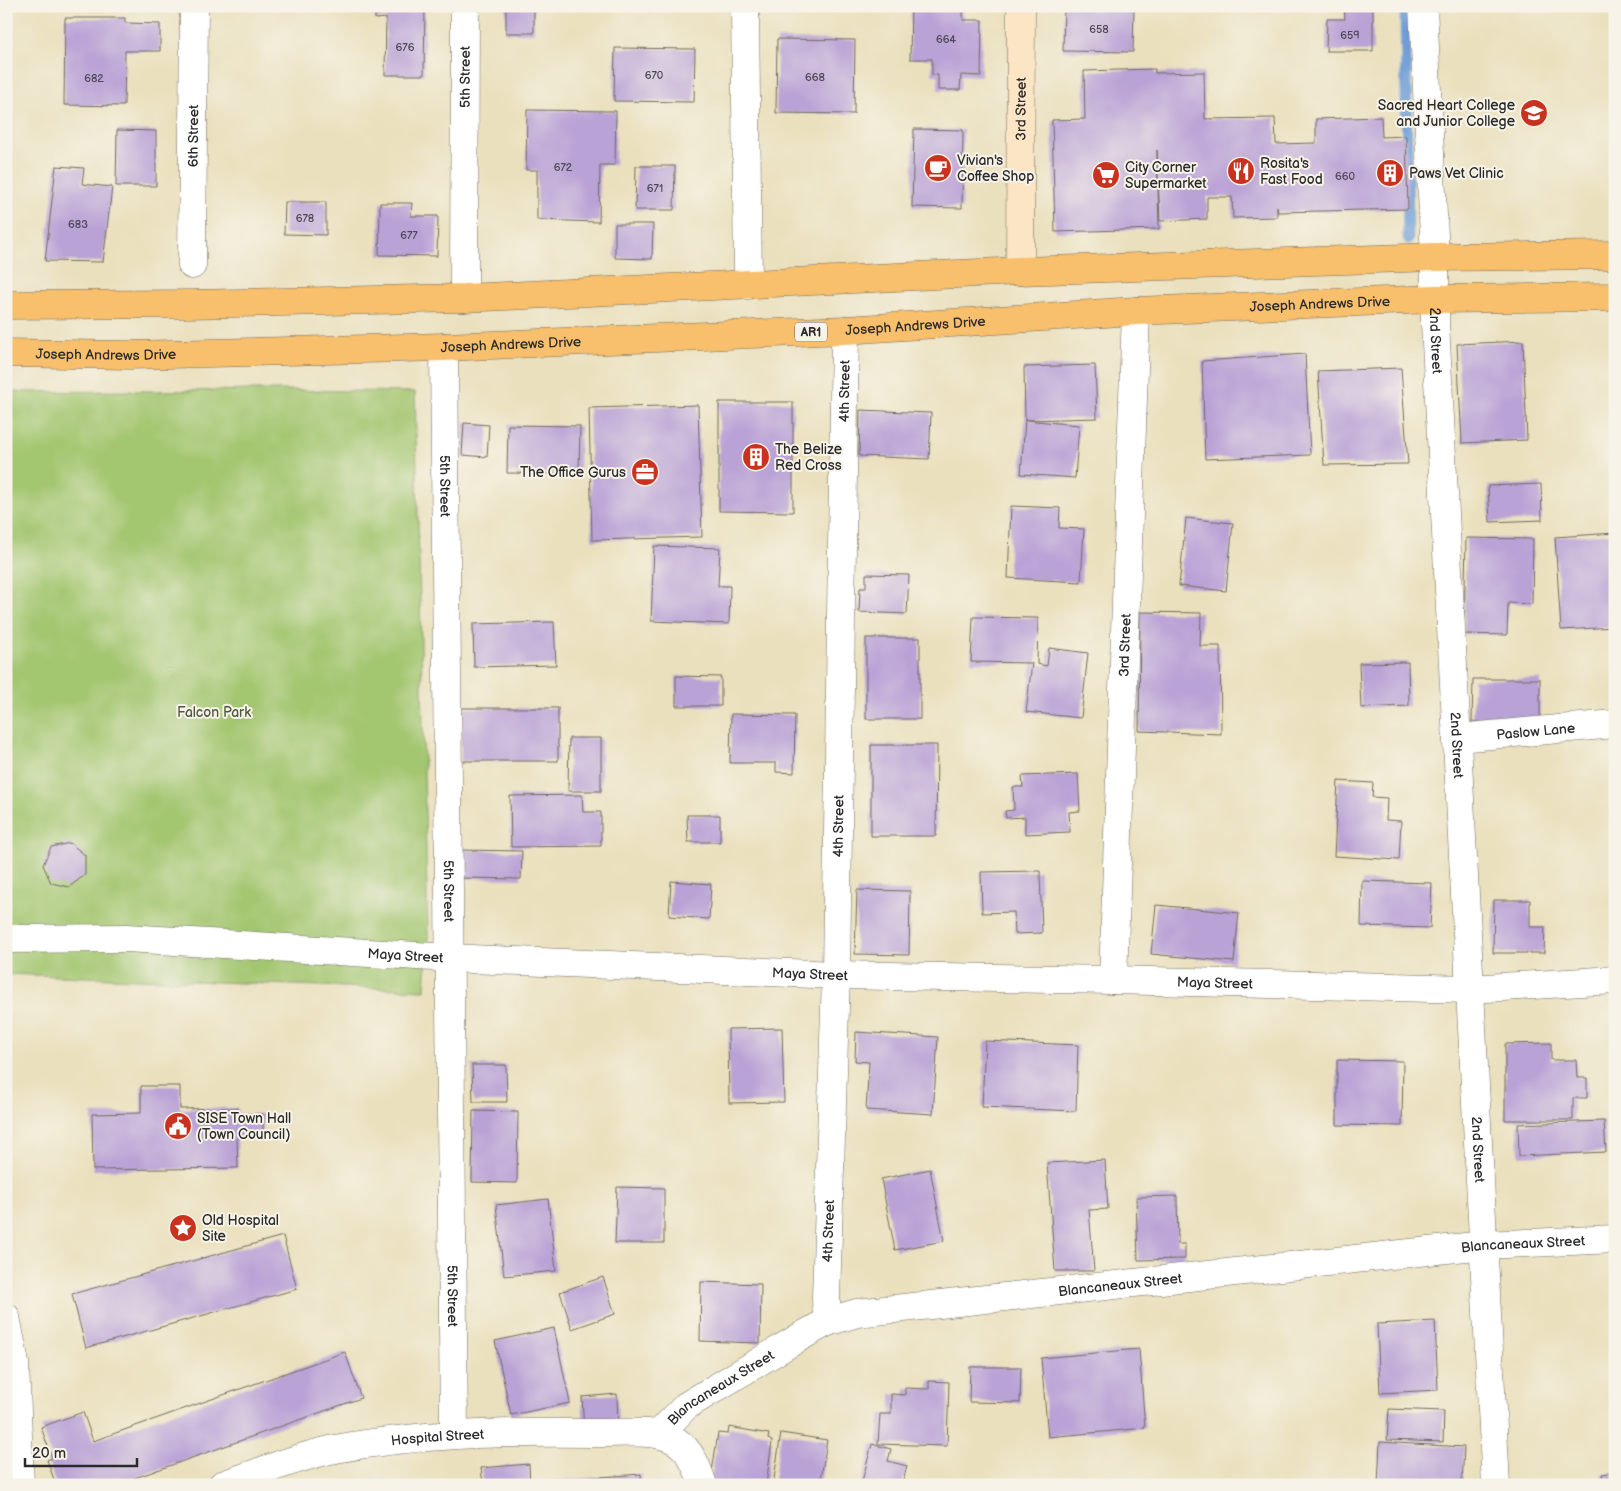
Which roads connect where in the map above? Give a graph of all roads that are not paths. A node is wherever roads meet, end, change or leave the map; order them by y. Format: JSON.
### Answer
{"nodes":[{"id":1,"x":194,"y":6,"type":"edge"},
{"id":2,"x":465,"y":6,"type":"edge"},
{"id":3,"x":745,"y":6,"type":"edge"},
{"id":4,"x":1021,"y":6,"type":"edge"},
{"id":5,"x":1423,"y":6,"type":"edge"},
{"id":6,"x":1615,"y":255,"type":"edge"},
{"id":7,"x":1435,"y":257,"type":"junction"},
{"id":8,"x":192,"y":265,"type":"dead end"},
{"id":9,"x":1020,"y":271,"type":"junction"},
{"id":10,"x":748,"y":285,"type":"junction"},
{"id":11,"x":1615,"y":297,"type":"edge"},
{"id":12,"x":464,"y":298,"type":"junction"},
{"id":13,"x":1435,"y":299,"type":"junction"},
{"id":14,"x":6,"y":305,"type":"edge"},
{"id":15,"x":1136,"y":311,"type":"junction"},
{"id":16,"x":845,"y":330,"type":"junction"},
{"id":17,"x":444,"y":348,"type":"junction"},
{"id":18,"x":6,"y":354,"type":"edge"},
{"id":19,"x":1615,"y":724,"type":"edge"},
{"id":20,"x":1457,"y":738,"type":"junction"},
{"id":21,"x":6,"y":939,"type":"edge"},
{"id":22,"x":449,"y":958,"type":"junction"},
{"id":23,"x":836,"y":975,"type":"junction"},
{"id":24,"x":1113,"y":980,"type":"junction"},
{"id":25,"x":1615,"y":980,"type":"edge"},
{"id":26,"x":1470,"y":989,"type":"junction"},
{"id":27,"x":1615,"y":1239,"type":"edge"},
{"id":28,"x":1484,"y":1245,"type":"junction"},
{"id":29,"x":6,"y":1317,"type":"edge"},
{"id":30,"x":827,"y":1322,"type":"junction"},
{"id":31,"x":454,"y":1434,"type":"junction"},
{"id":32,"x":659,"y":1434,"type":"junction"},
{"id":33,"x":20,"y":1485,"type":"edge"},
{"id":34,"x":222,"y":1485,"type":"edge"},
{"id":35,"x":703,"y":1485,"type":"edge"},
{"id":36,"x":1496,"y":1485,"type":"edge"}],
"edges":[{"from":1,"to":8,"type":"street","name":"6th Street"},
{"from":2,"to":12,"type":"street","name":"5th Street"},
{"from":3,"to":10,"type":"street"},
{"from":4,"to":9,"type":"street","name":"3rd Street"},
{"from":5,"to":7,"type":"street","name":"2nd Street"},
{"from":6,"to":7,"type":"highway"},
{"from":7,"to":9,"type":"highway"},
{"from":7,"to":13,"type":"street","name":"2nd Street"},
{"from":9,"to":10,"type":"highway"},
{"from":10,"to":12,"type":"highway"},
{"from":11,"to":13,"type":"highway","name":"Joseph Andrews Drive","number":"AR1"},
{"from":12,"to":14,"type":"highway"},
{"from":13,"to":15,"type":"highway","name":"Joseph Andrews Drive","number":"AR1"},
{"from":13,"to":20,"type":"street","name":"2nd Street"},
{"from":15,"to":16,"type":"highway","name":"Joseph Andrews Drive","number":"AR1"},
{"from":15,"to":24,"type":"street","name":"3rd Street"},
{"from":16,"to":17,"type":"highway","name":"Joseph Andrews Drive","number":"AR1"},
{"from":16,"to":23,"type":"street","name":"4th Street"},
{"from":17,"to":18,"type":"highway","name":"Joseph Andrews Drive","number":"AR1"},
{"from":17,"to":22,"type":"street","name":"5th Street"},
{"from":19,"to":20,"type":"street","name":"Paslow Lane"},
{"from":20,"to":26,"type":"street","name":"2nd Street"},
{"from":21,"to":22,"type":"street","name":"Maya Street"},
{"from":22,"to":23,"type":"street","name":"Maya Street"},
{"from":22,"to":31,"type":"street","name":"5th Street"},
{"from":23,"to":24,"type":"street","name":"Maya Street"},
{"from":23,"to":30,"type":"street","name":"4th Street"},
{"from":24,"to":26,"type":"street","name":"Maya Street"},
{"from":25,"to":26,"type":"street","name":"Maya Street"},
{"from":26,"to":28,"type":"street","name":"2nd Street"},
{"from":27,"to":28,"type":"street","name":"Blancaneaux Street"},
{"from":28,"to":30,"type":"street","name":"Blancaneaux Street"},
{"from":28,"to":36,"type":"street","name":"2nd Street"},
{"from":29,"to":33,"type":"street"},
{"from":30,"to":32,"type":"street","name":"Blancaneaux Street"},
{"from":31,"to":32,"type":"street","name":"Hospital Street"},
{"from":31,"to":34,"type":"street","name":"Hospital Street"},
{"from":32,"to":35,"type":"street"}]}
